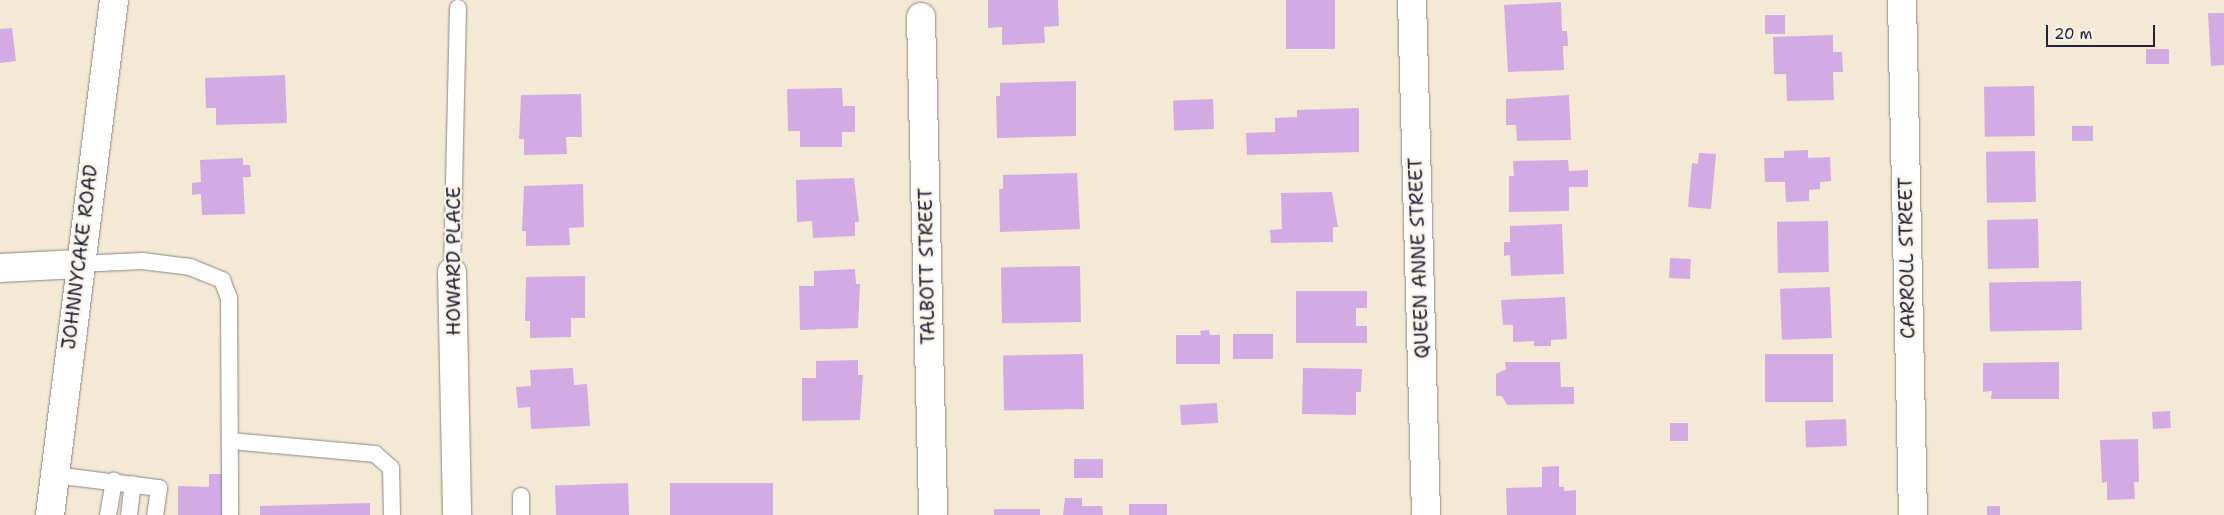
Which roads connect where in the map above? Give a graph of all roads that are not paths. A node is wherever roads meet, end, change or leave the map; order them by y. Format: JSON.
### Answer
{"nodes":[{"id":1,"x":114,"y":0,"type":"edge"},
{"id":2,"x":1412,"y":0,"type":"edge"},
{"id":3,"x":1902,"y":0,"type":"edge"},
{"id":4,"x":458,"y":8,"type":"dead end"},
{"id":5,"x":921,"y":17,"type":"dead end"},
{"id":6,"x":78,"y":264,"type":"junction"},
{"id":7,"x":0,"y":268,"type":"edge"},
{"id":8,"x":452,"y":272,"type":"joint"},
{"id":9,"x":230,"y":441,"type":"junction"},
{"id":10,"x":54,"y":475,"type":"junction"},
{"id":11,"x":114,"y":482,"type":"junction"},
{"id":12,"x":133,"y":484,"type":"junction"},
{"id":13,"x":521,"y":496,"type":"dead end"},
{"id":14,"x":50,"y":515,"type":"edge"},
{"id":15,"x":108,"y":515,"type":"edge"},
{"id":16,"x":129,"y":515,"type":"edge"},
{"id":17,"x":155,"y":515,"type":"edge"},
{"id":18,"x":230,"y":515,"type":"edge"},
{"id":19,"x":392,"y":515,"type":"edge"},
{"id":20,"x":457,"y":515,"type":"edge"},
{"id":21,"x":521,"y":515,"type":"edge"},
{"id":22,"x":933,"y":515,"type":"edge"},
{"id":23,"x":1426,"y":515,"type":"edge"},
{"id":24,"x":1913,"y":515,"type":"edge"}],
"edges":[{"from":1,"to":6,"type":"street","name":"JOHNNYCAKE ROAD"},
{"from":2,"to":23,"type":"street","name":"QUEEN ANNE STREET"},
{"from":3,"to":24,"type":"street","name":"CARROLL STREET"},
{"from":4,"to":8,"type":"lane","name":"HOWARD PLACE"},
{"from":5,"to":22,"type":"street","name":"TALBOTT STREET"},
{"from":6,"to":7,"type":"street"},
{"from":6,"to":9,"type":"lane"},
{"from":6,"to":10,"type":"street","name":"JOHNNYCAKE ROAD"},
{"from":8,"to":20,"type":"street","name":"HOWARD PLACE"},
{"from":9,"to":18,"type":"lane"},
{"from":9,"to":19,"type":"lane"},
{"from":10,"to":11,"type":"lane"},
{"from":10,"to":14,"type":"street","name":"JOHNNYCAKE ROAD"},
{"from":11,"to":12,"type":"lane"},
{"from":11,"to":15,"type":"lane"},
{"from":12,"to":16,"type":"lane"},
{"from":12,"to":17,"type":"lane"},
{"from":13,"to":21,"type":"lane"}]}
